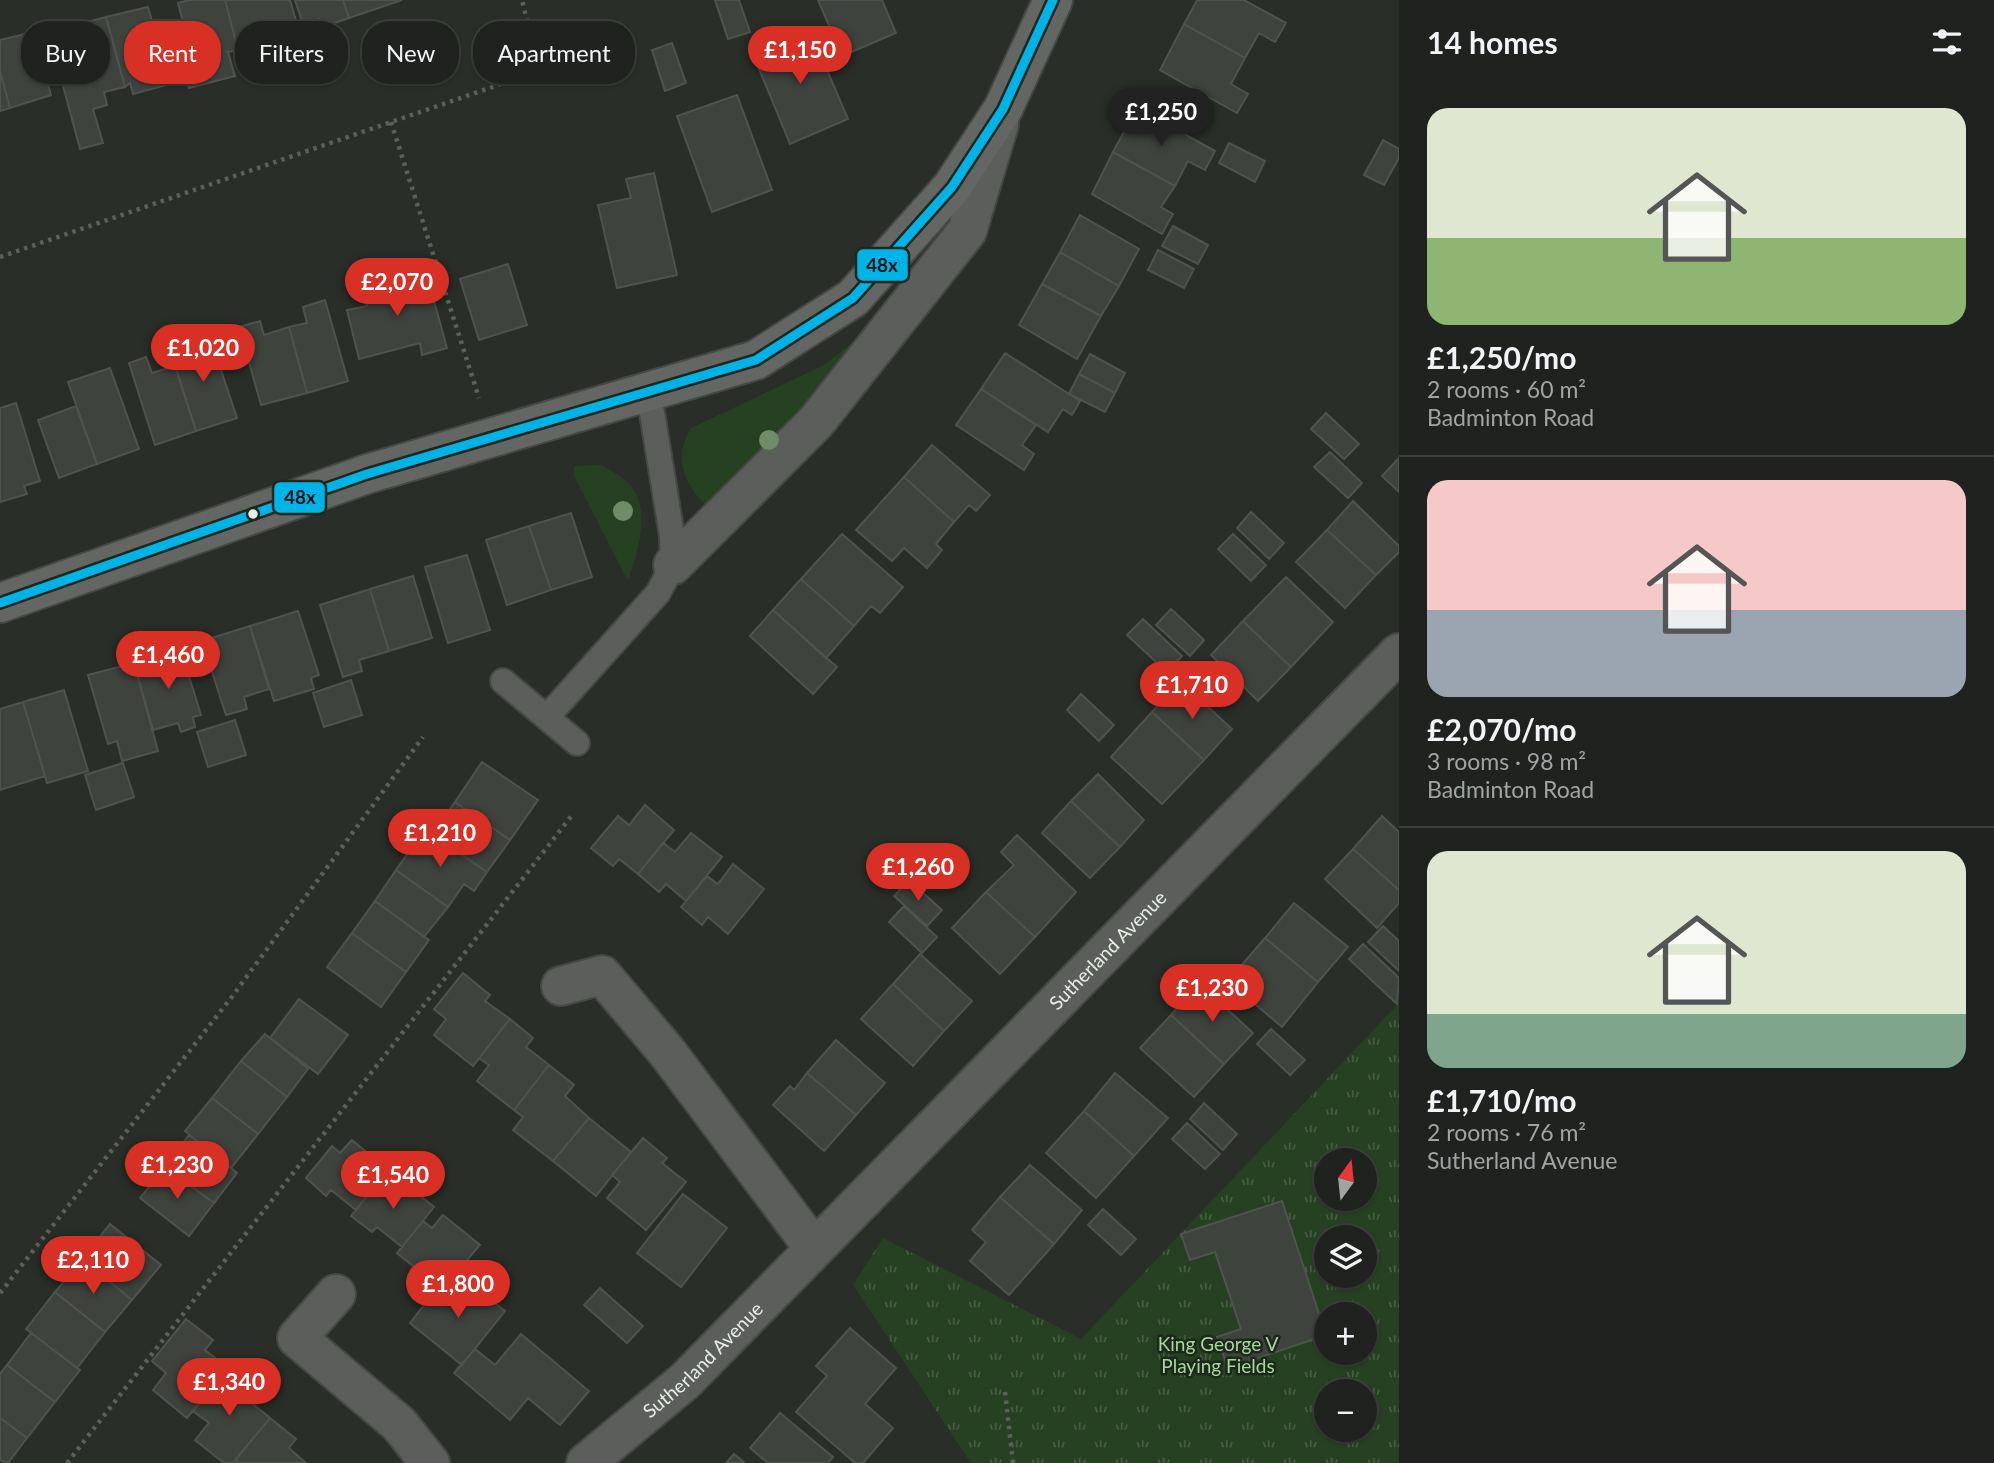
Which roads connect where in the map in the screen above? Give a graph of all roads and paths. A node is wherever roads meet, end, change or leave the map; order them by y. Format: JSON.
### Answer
{"nodes":[{"id":1,"x":522,"y":0,"type":"edge"},
{"id":2,"x":1053,"y":0,"type":"edge"},
{"id":3,"x":1003,"y":109,"type":"junction"},
{"id":4,"x":391,"y":122,"type":"junction"},
{"id":5,"x":0,"y":257,"type":"edge"},
{"id":6,"x":649,"y":394,"type":"junction"},
{"id":7,"x":493,"y":439,"type":"junction"},
{"id":8,"x":673,"y":565,"type":"junction"},
{"id":9,"x":0,"y":603,"type":"edge"},
{"id":10,"x":1399,"y":653,"type":"edge"},
{"id":11,"x":503,"y":681,"type":"dead end"},
{"id":12,"x":547,"y":717,"type":"junction"},
{"id":13,"x":423,"y":737,"type":"dead end"},
{"id":14,"x":577,"y":743,"type":"dead end"},
{"id":15,"x":573,"y":814,"type":"dead end"},
{"id":16,"x":561,"y":986,"type":"dead end"},
{"id":17,"x":814,"y":1248,"type":"junction"},
{"id":18,"x":0,"y":1293,"type":"edge"},
{"id":19,"x":336,"y":1294,"type":"dead end"},
{"id":20,"x":1005,"y":1392,"type":"dead end"},
{"id":21,"x":66,"y":1463,"type":"edge"},
{"id":22,"x":430,"y":1463,"type":"edge"},
{"id":23,"x":586,"y":1463,"type":"edge"},
{"id":24,"x":1013,"y":1463,"type":"edge"}],
"edges":[{"from":1,"to":4,"type":"path"},
{"from":2,"to":3,"type":"main road"},
{"from":3,"to":6,"type":"main road"},
{"from":3,"to":8,"type":"street"},
{"from":4,"to":5,"type":"path"},
{"from":4,"to":7,"type":"path"},
{"from":6,"to":7,"type":"main road"},
{"from":6,"to":8,"type":"lane"},
{"from":7,"to":9,"type":"main road"},
{"from":8,"to":12,"type":"lane"},
{"from":10,"to":17,"type":"street","name":"Sutherland Avenue"},
{"from":11,"to":12,"type":"lane"},
{"from":12,"to":14,"type":"lane"},
{"from":13,"to":18,"type":"path"},
{"from":15,"to":21,"type":"path"},
{"from":16,"to":17,"type":"street"},
{"from":17,"to":23,"type":"street","name":"Sutherland Avenue"},
{"from":19,"to":22,"type":"street"},
{"from":20,"to":24,"type":"path"}]}
